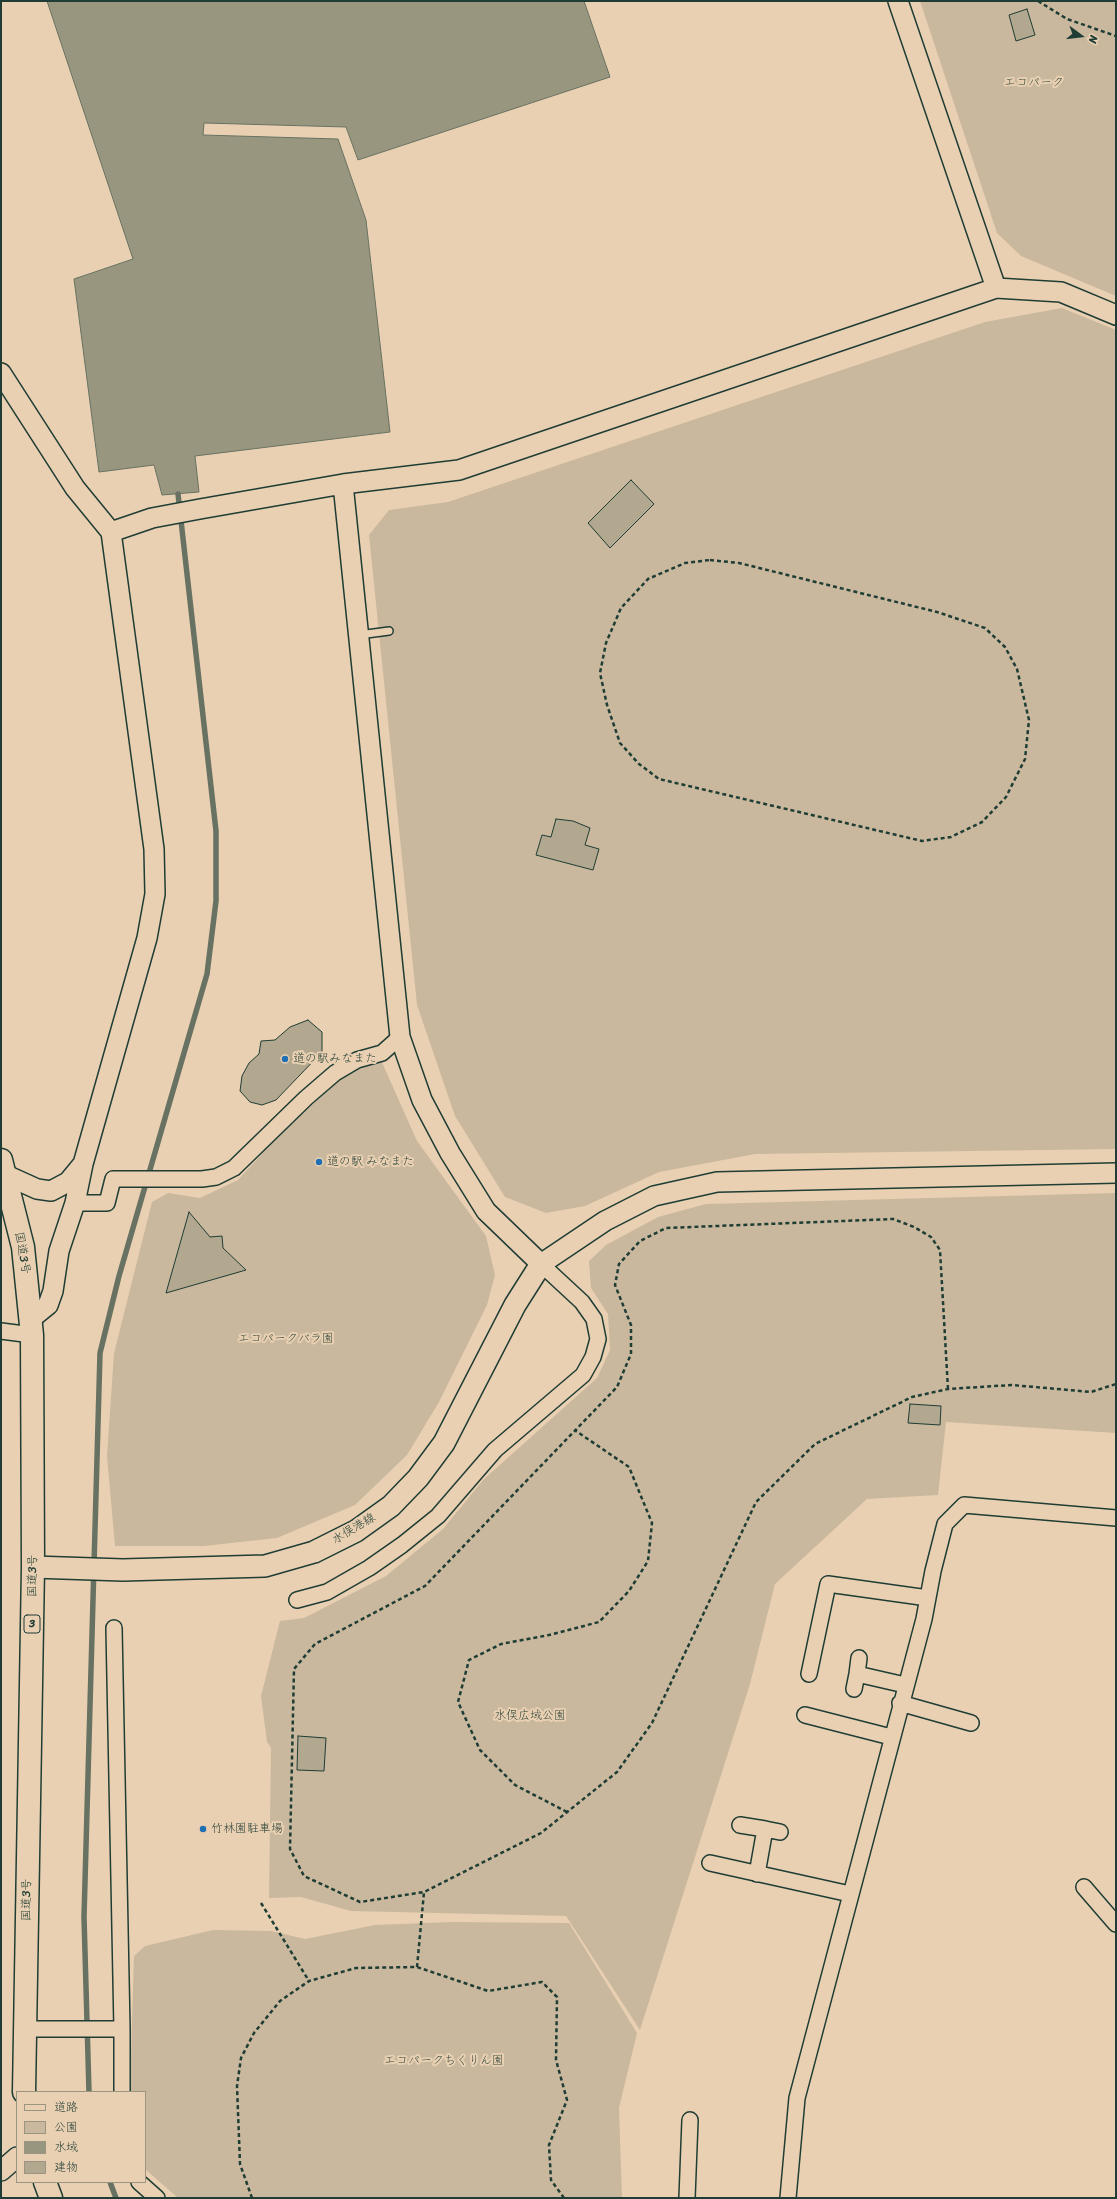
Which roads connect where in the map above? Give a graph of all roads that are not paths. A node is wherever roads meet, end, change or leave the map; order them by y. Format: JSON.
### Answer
{"nodes":[{"id":1,"x":898,"y":1,"type":"edge"},
{"id":2,"x":996,"y":288,"type":"junction"},
{"id":3,"x":1116,"y":315,"type":"edge"},
{"id":4,"x":1,"y":373,"type":"edge"},
{"id":5,"x":343,"y":484,"type":"junction"},
{"id":6,"x":111,"y":532,"type":"junction"},
{"id":7,"x":389,"y":631,"type":"dead end"},
{"id":8,"x":358,"y":635,"type":"junction"},
{"id":9,"x":400,"y":1038,"type":"junction"},
{"id":10,"x":83,"y":1164,"type":"junction"},
{"id":11,"x":4,"y":1168,"type":"edge"},
{"id":12,"x":1116,"y":1174,"type":"edge"},
{"id":13,"x":75,"y":1203,"type":"junction"},
{"id":14,"x":541,"y":1264,"type":"junction"},
{"id":15,"x":32,"y":1327,"type":"junction"},
{"id":16,"x":1,"y":1331,"type":"edge"},
{"id":17,"x":1116,"y":1518,"type":"edge"},
{"id":18,"x":33,"y":1567,"type":"junction"},
{"id":19,"x":928,"y":1598,"type":"junction"},
{"id":20,"x":297,"y":1600,"type":"dead end"},
{"id":21,"x":114,"y":1628,"type":"dead end"},
{"id":22,"x":860,"y":1658,"type":"dead end"},
{"id":23,"x":809,"y":1674,"type":"dead end"},
{"id":24,"x":857,"y":1674,"type":"junction"},
{"id":25,"x":905,"y":1685,"type":"junction"},
{"id":26,"x":854,"y":1689,"type":"dead end"},
{"id":27,"x":900,"y":1703,"type":"junction"},
{"id":28,"x":805,"y":1715,"type":"dead end"},
{"id":29,"x":971,"y":1723,"type":"dead end"},
{"id":30,"x":891,"y":1737,"type":"junction"},
{"id":31,"x":740,"y":1825,"type":"dead end"},
{"id":32,"x":765,"y":1829,"type":"junction"},
{"id":33,"x":780,"y":1832,"type":"dead end"},
{"id":34,"x":710,"y":1863,"type":"dead end"},
{"id":35,"x":757,"y":1874,"type":"junction"},
{"id":36,"x":1084,"y":1887,"type":"dead end"},
{"id":37,"x":850,"y":1894,"type":"junction"},
{"id":38,"x":1116,"y":1924,"type":"edge"},
{"id":39,"x":24,"y":2029,"type":"junction"},
{"id":40,"x":122,"y":2029,"type":"junction"},
{"id":41,"x":24,"y":2091,"type":"edge"},
{"id":42,"x":122,"y":2091,"type":"edge"},
{"id":43,"x":690,"y":2120,"type":"dead end"},
{"id":44,"x":16,"y":2158,"type":"edge"},
{"id":45,"x":1,"y":2171,"type":"edge"},
{"id":46,"x":45,"y":2183,"type":"edge"},
{"id":47,"x":140,"y":2183,"type":"edge"},
{"id":48,"x":51,"y":2198,"type":"edge"},
{"id":49,"x":157,"y":2198,"type":"edge"},
{"id":50,"x":688,"y":2198,"type":"edge"},
{"id":51,"x":788,"y":2198,"type":"edge"}],
"edges":[{"from":1,"to":2,"type":"street"},
{"from":2,"to":3,"type":"street"},
{"from":2,"to":5,"type":"street"},
{"from":4,"to":6,"type":"street"},
{"from":5,"to":6,"type":"street"},
{"from":5,"to":8,"type":"street"},
{"from":6,"to":10,"type":"street"},
{"from":7,"to":8,"type":"lane"},
{"from":8,"to":9,"type":"street"},
{"from":9,"to":13,"type":"street"},
{"from":9,"to":14,"type":"street"},
{"from":10,"to":11,"type":"street"},
{"from":10,"to":13,"type":"street"},
{"from":11,"to":15,"type":"highway","name":"国道3号","number":"3"},
{"from":12,"to":14,"type":"street"},
{"from":13,"to":15,"type":"street"},
{"from":14,"to":18,"type":"main road","name":"水俣港線"},
{"from":14,"to":20,"type":"street"},
{"from":15,"to":16,"type":"street"},
{"from":15,"to":18,"type":"highway","name":"国道3号","number":"3"},
{"from":17,"to":19,"type":"street"},
{"from":18,"to":39,"type":"highway","name":"国道3号","number":"3"},
{"from":19,"to":23,"type":"street"},
{"from":19,"to":25,"type":"street"},
{"from":21,"to":40,"type":"street"},
{"from":22,"to":24,"type":"street"},
{"from":24,"to":25,"type":"street"},
{"from":24,"to":26,"type":"street"},
{"from":25,"to":27,"type":"street"},
{"from":27,"to":29,"type":"street"},
{"from":27,"to":30,"type":"street"},
{"from":28,"to":30,"type":"street"},
{"from":30,"to":37,"type":"street"},
{"from":31,"to":32,"type":"street"},
{"from":32,"to":33,"type":"street"},
{"from":32,"to":35,"type":"street"},
{"from":34,"to":35,"type":"street"},
{"from":35,"to":37,"type":"street"},
{"from":36,"to":38,"type":"street"},
{"from":37,"to":51,"type":"street"},
{"from":39,"to":40,"type":"street"},
{"from":39,"to":41,"type":"highway","name":"国道3号","number":"3"},
{"from":40,"to":42,"type":"street"},
{"from":43,"to":50,"type":"street"},
{"from":44,"to":45,"type":"street"},
{"from":46,"to":48,"type":"highway"},
{"from":47,"to":49,"type":"street"}]}
